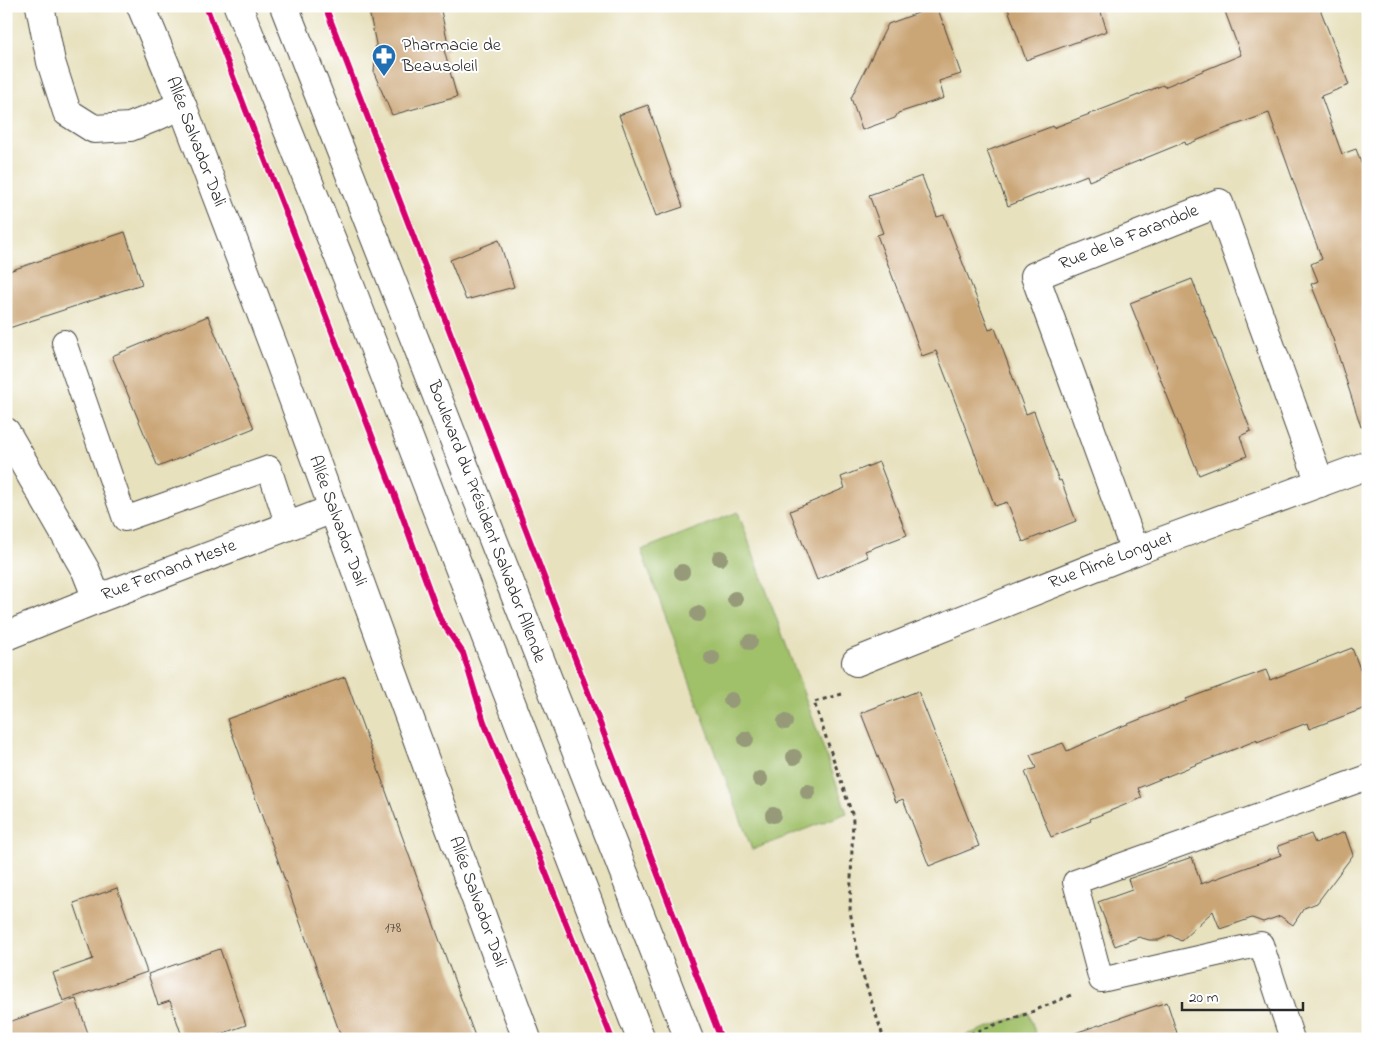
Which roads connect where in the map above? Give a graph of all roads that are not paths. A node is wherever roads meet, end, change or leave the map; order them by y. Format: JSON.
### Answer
{"nodes":[{"id":1,"x":40,"y":6,"type":"edge"},
{"id":2,"x":141,"y":6,"type":"edge"},
{"id":3,"x":238,"y":6,"type":"edge"},
{"id":4,"x":284,"y":6,"type":"edge"},
{"id":5,"x":182,"y":105,"type":"junction"},
{"id":6,"x":64,"y":342,"type":"dead end"},
{"id":7,"x":6,"y":432,"type":"edge"},
{"id":8,"x":1368,"y":465,"type":"edge"},
{"id":9,"x":1320,"y":483,"type":"junction"},
{"id":10,"x":333,"y":508,"type":"junction"},
{"id":11,"x":288,"y":526,"type":"junction"},
{"id":12,"x":1135,"y":551,"type":"junction"},
{"id":13,"x":97,"y":599,"type":"junction"},
{"id":14,"x":6,"y":636,"type":"edge"},
{"id":15,"x":856,"y":662,"type":"road end"},
{"id":16,"x":1368,"y":777,"type":"edge"},
{"id":17,"x":527,"y":1039,"type":"edge"},
{"id":18,"x":641,"y":1039,"type":"edge"},
{"id":19,"x":689,"y":1039,"type":"edge"},
{"id":20,"x":1292,"y":1039,"type":"edge"}],
"edges":[{"from":1,"to":5,"type":"street"},
{"from":2,"to":5,"type":"street","name":"Allée Salvador Dali"},
{"from":3,"to":18,"type":"street"},
{"from":4,"to":19,"type":"street","name":"Boulevard du Président Salvador Allende"},
{"from":5,"to":10,"type":"street","name":"Allée Salvador Dali"},
{"from":6,"to":11,"type":"lane"},
{"from":7,"to":13,"type":"street"},
{"from":8,"to":9,"type":"street","name":"Rue Aimé Longuet"},
{"from":9,"to":12,"type":"street","name":"Rue Aimé Longuet"},
{"from":9,"to":12,"type":"street","name":"Rue de la Farandole"},
{"from":10,"to":11,"type":"street","name":"Rue Fernand Meste"},
{"from":10,"to":17,"type":"street","name":"Allée Salvador Dali"},
{"from":11,"to":13,"type":"street","name":"Rue Fernand Meste"},
{"from":12,"to":15,"type":"street","name":"Rue Aimé Longuet"},
{"from":13,"to":14,"type":"street","name":"Rue Fernand Meste"},
{"from":16,"to":20,"type":"lane"}]}
